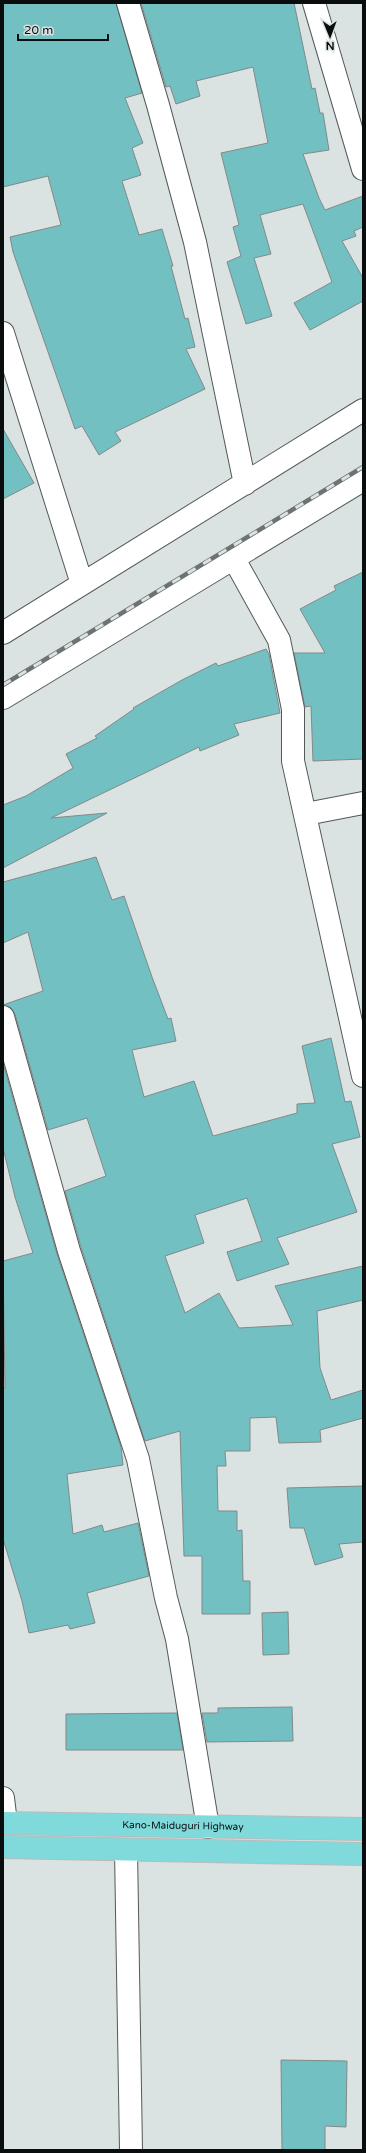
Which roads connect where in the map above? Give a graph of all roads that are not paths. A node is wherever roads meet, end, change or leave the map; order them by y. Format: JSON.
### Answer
{"nodes":[{"id":1,"x":128,"y":3,"type":"edge"},
{"id":2,"x":314,"y":3,"type":"edge"},
{"id":3,"x":363,"y":169,"type":"edge"},
{"id":4,"x":3,"y":333,"type":"edge"},
{"id":5,"x":363,"y":410,"type":"edge"},
{"id":6,"x":363,"y":480,"type":"edge"},
{"id":7,"x":245,"y":484,"type":"junction"},
{"id":8,"x":234,"y":559,"type":"junction"},
{"id":9,"x":82,"y":584,"type":"junction"},
{"id":10,"x":3,"y":633,"type":"edge"},
{"id":11,"x":3,"y":698,"type":"edge"},
{"id":12,"x":363,"y":803,"type":"edge"},
{"id":13,"x":306,"y":814,"type":"junction"},
{"id":14,"x":3,"y":1017,"type":"edge"},
{"id":15,"x":363,"y":1076,"type":"edge"},
{"id":16,"x":3,"y":1798,"type":"edge"},
{"id":17,"x":4,"y":1823,"type":"edge"},
{"id":18,"x":208,"y":1827,"type":"junction"},
{"id":19,"x":363,"y":1830,"type":"edge"},
{"id":20,"x":3,"y":1847,"type":"edge"},
{"id":21,"x":126,"y":1850,"type":"junction"},
{"id":22,"x":363,"y":1854,"type":"edge"},
{"id":23,"x":131,"y":2150,"type":"edge"}],
"edges":[{"from":1,"to":7,"type":"street"},
{"from":2,"to":3,"type":"street"},
{"from":4,"to":9,"type":"street"},
{"from":5,"to":7,"type":"street"},
{"from":6,"to":8,"type":"street"},
{"from":7,"to":9,"type":"street"},
{"from":8,"to":11,"type":"street"},
{"from":8,"to":13,"type":"street"},
{"from":9,"to":10,"type":"street"},
{"from":12,"to":13,"type":"street"},
{"from":13,"to":15,"type":"street"},
{"from":14,"to":18,"type":"street"},
{"from":16,"to":17,"type":"street"},
{"from":17,"to":18,"type":"highway","name":"Kano-Maiduguri Highway"},
{"from":18,"to":19,"type":"highway","name":"Kano-Maiduguri Highway"},
{"from":20,"to":21,"type":"highway"},
{"from":21,"to":22,"type":"highway"},
{"from":21,"to":23,"type":"street"}]}
